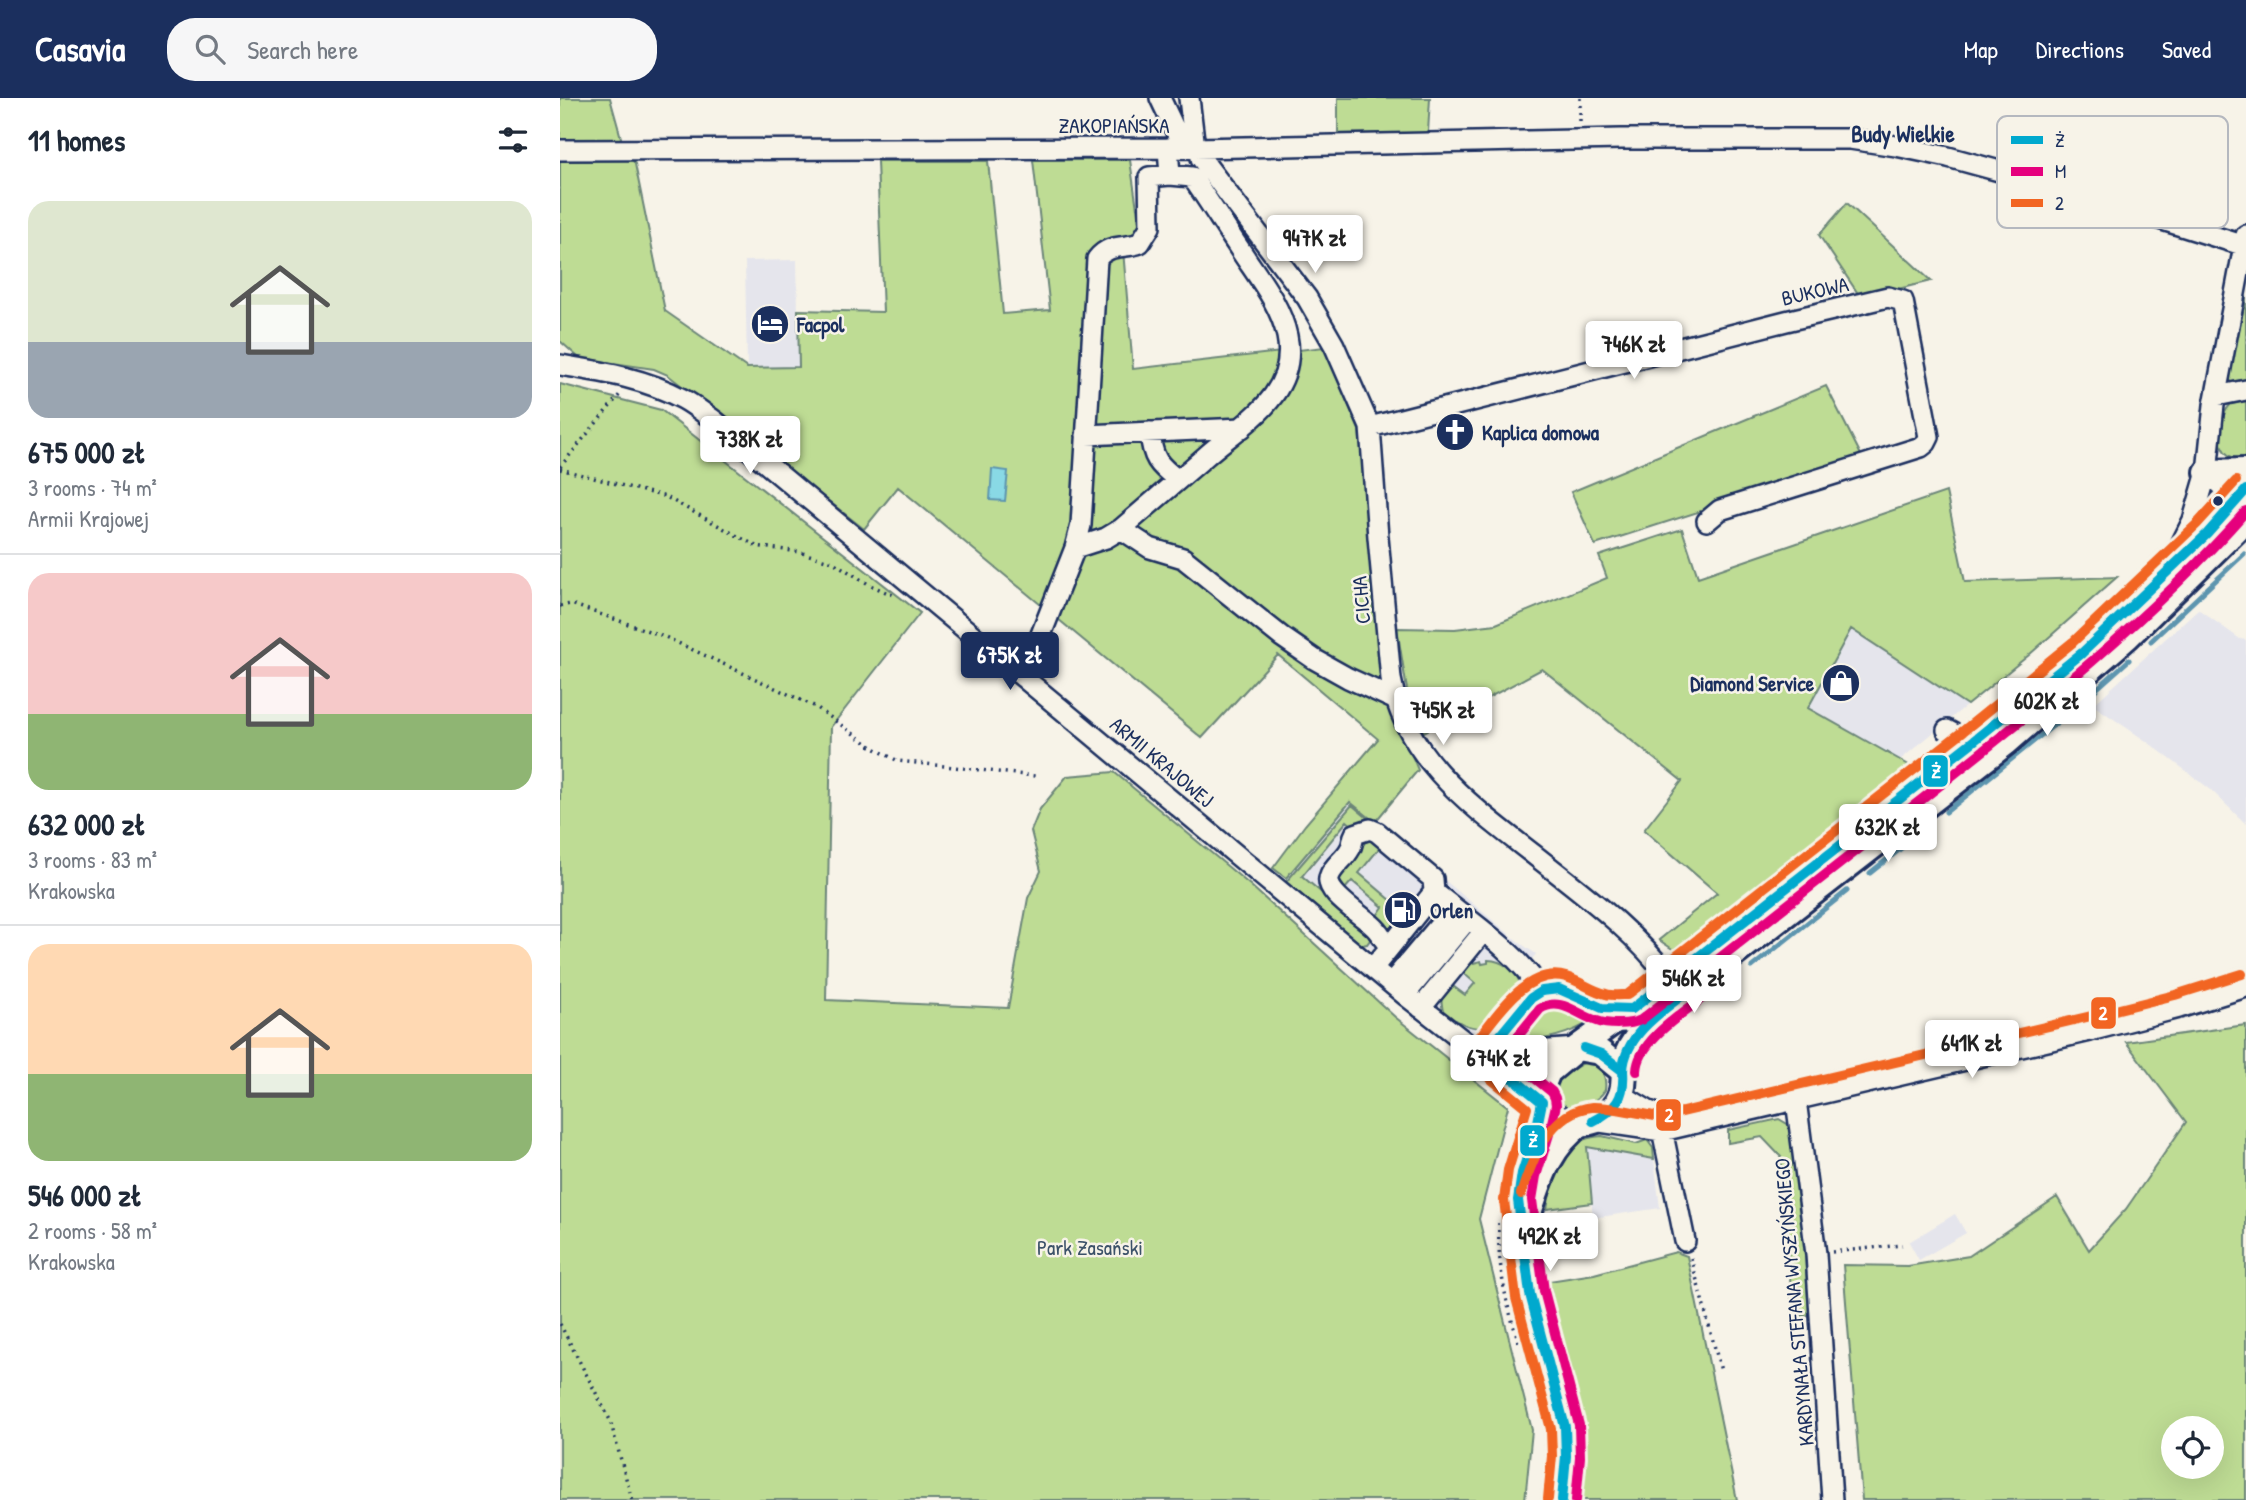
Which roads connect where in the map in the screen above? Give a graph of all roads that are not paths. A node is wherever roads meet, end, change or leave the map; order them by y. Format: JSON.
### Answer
{"nodes":[{"id":1,"x":1160,"y":98,"type":"edge"},
{"id":2,"x":1189,"y":98,"type":"edge"},
{"id":3,"x":1186,"y":148,"type":"junction"},
{"id":4,"x":560,"y":150,"type":"edge"},
{"id":5,"x":1997,"y":170,"type":"edge"},
{"id":6,"x":1170,"y":175,"type":"junction"},
{"id":7,"x":2202,"y":228,"type":"edge"},
{"id":8,"x":2244,"y":240,"type":"edge"},
{"id":9,"x":560,"y":365,"type":"edge"},
{"id":10,"x":2246,"y":390,"type":"edge"},
{"id":11,"x":2216,"y":396,"type":"junction"},
{"id":12,"x":1370,"y":427,"type":"junction"},
{"id":13,"x":1242,"y":428,"type":"junction"},
{"id":14,"x":1150,"y":432,"type":"junction"},
{"id":15,"x":1086,"y":435,"type":"junction"},
{"id":16,"x":2246,"y":471,"type":"edge"},
{"id":17,"x":2207,"y":472,"type":"junction"},
{"id":18,"x":1178,"y":480,"type":"junction"},
{"id":19,"x":2244,"y":508,"type":"edge"},
{"id":20,"x":1707,"y":521,"type":"dead end"},
{"id":21,"x":2200,"y":527,"type":"junction"},
{"id":22,"x":1121,"y":529,"type":"junction"},
{"id":23,"x":1075,"y":548,"type":"junction"},
{"id":24,"x":1024,"y":678,"type":"junction"},
{"id":25,"x":1394,"y":699,"type":"junction"},
{"id":26,"x":1947,"y":730,"type":"dead end"},
{"id":27,"x":1971,"y":743,"type":"junction"},
{"id":28,"x":1434,"y":892,"type":"junction"},
{"id":29,"x":1468,"y":920,"type":"junction"},
{"id":30,"x":1390,"y":947,"type":"junction"},
{"id":31,"x":1373,"y":968,"type":"junction"},
{"id":32,"x":1671,"y":980,"type":"junction"},
{"id":33,"x":2246,"y":987,"type":"edge"},
{"id":34,"x":1398,"y":989,"type":"junction"},
{"id":35,"x":1542,"y":991,"type":"junction"},
{"id":36,"x":1421,"y":1008,"type":"junction"},
{"id":37,"x":1632,"y":1009,"type":"junction"},
{"id":38,"x":1577,"y":1048,"type":"junction"},
{"id":39,"x":1484,"y":1055,"type":"junction"},
{"id":40,"x":1623,"y":1083,"type":"junction"},
{"id":41,"x":1796,"y":1100,"type":"junction"},
{"id":42,"x":1542,"y":1102,"type":"junction"},
{"id":43,"x":1588,"y":1122,"type":"junction"},
{"id":44,"x":1660,"y":1123,"type":"junction"},
{"id":45,"x":1523,"y":1232,"type":"junction"},
{"id":46,"x":1685,"y":1241,"type":"road end"},
{"id":47,"x":1562,"y":1500,"type":"edge"},
{"id":48,"x":1832,"y":1500,"type":"edge"}],
"edges":[{"from":1,"to":3,"type":"street","name":"CICHA"},
{"from":2,"to":3,"type":"street"},
{"from":3,"to":4,"type":"street","name":"ZAKOPIAŃSKA"},
{"from":3,"to":5,"type":"street","name":"ZAKOPIAŃSKA"},
{"from":3,"to":6,"type":"street"},
{"from":3,"to":12,"type":"street","name":"CICHA"},
{"from":6,"to":13,"type":"street"},
{"from":6,"to":15,"type":"street"},
{"from":7,"to":8,"type":"street","name":"ZAKOPIAŃSKA"},
{"from":8,"to":11,"type":"street"},
{"from":9,"to":24,"type":"street","name":"ARMII KRAJOWEJ"},
{"from":10,"to":11,"type":"street"},
{"from":11,"to":17,"type":"street"},
{"from":12,"to":20,"type":"street","name":"BUKOWA"},
{"from":12,"to":25,"type":"street","name":"CICHA"},
{"from":13,"to":14,"type":"street"},
{"from":13,"to":18,"type":"street"},
{"from":14,"to":15,"type":"street"},
{"from":14,"to":18,"type":"street"},
{"from":15,"to":23,"type":"street"},
{"from":16,"to":17,"type":"main road"},
{"from":17,"to":19,"type":"street"},
{"from":17,"to":21,"type":"street"},
{"from":18,"to":22,"type":"street"},
{"from":19,"to":21,"type":"main road"},
{"from":19,"to":40,"type":"main road"},
{"from":21,"to":27,"type":"main road"},
{"from":22,"to":23,"type":"street"},
{"from":22,"to":25,"type":"street"},
{"from":23,"to":24,"type":"street"},
{"from":24,"to":31,"type":"street","name":"ARMII KRAJOWEJ"},
{"from":25,"to":32,"type":"street","name":"CICHA"},
{"from":26,"to":27,"type":"street"},
{"from":27,"to":32,"type":"main road"},
{"from":28,"to":29,"type":"street"},
{"from":28,"to":30,"type":"street"},
{"from":28,"to":30,"type":"street"},
{"from":29,"to":34,"type":"street"},
{"from":29,"to":35,"type":"street"},
{"from":29,"to":36,"type":"street"},
{"from":30,"to":31,"type":"street"},
{"from":31,"to":34,"type":"street","name":"ARMII KRAJOWEJ"},
{"from":32,"to":37,"type":"main road"},
{"from":33,"to":41,"type":"street"},
{"from":34,"to":36,"type":"street","name":"ARMII KRAJOWEJ"},
{"from":35,"to":37,"type":"street"},
{"from":35,"to":39,"type":"street"},
{"from":36,"to":39,"type":"street","name":"ARMII KRAJOWEJ"},
{"from":37,"to":38,"type":"main road"},
{"from":38,"to":39,"type":"street"},
{"from":38,"to":40,"type":"main road"},
{"from":38,"to":42,"type":"main road"},
{"from":39,"to":42,"type":"street","name":"ARMII KRAJOWEJ"},
{"from":40,"to":43,"type":"main road"},
{"from":40,"to":44,"type":"street"},
{"from":41,"to":44,"type":"street"},
{"from":41,"to":48,"type":"street","name":"KARDYNAŁA STEFANA WYSZYŃSKIEGO"},
{"from":42,"to":43,"type":"main road"},
{"from":42,"to":45,"type":"main road"},
{"from":43,"to":44,"type":"street"},
{"from":43,"to":45,"type":"main road"},
{"from":44,"to":46,"type":"street"},
{"from":45,"to":47,"type":"main road"}]}
